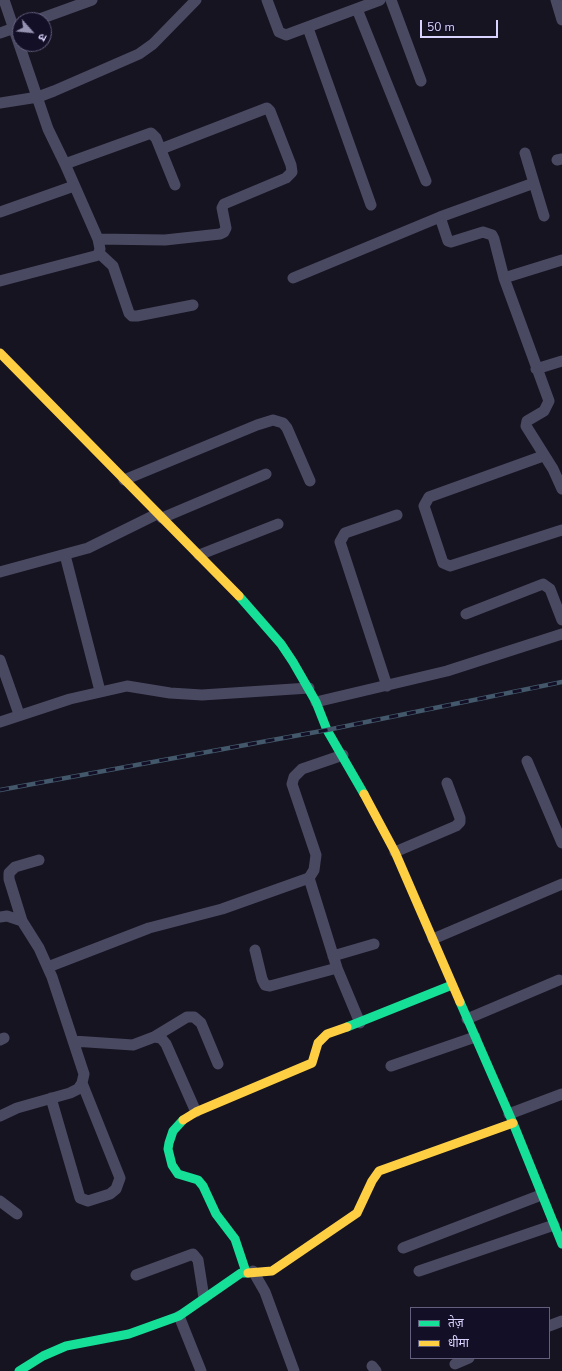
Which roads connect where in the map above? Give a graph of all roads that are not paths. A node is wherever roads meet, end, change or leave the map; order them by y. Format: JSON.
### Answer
{"nodes":[{"id":1,"x":4,"y":0,"type":"edge"},
{"id":2,"x":92,"y":0,"type":"edge"},
{"id":3,"x":196,"y":0,"type":"edge"},
{"id":4,"x":266,"y":0,"type":"edge"},
{"id":5,"x":380,"y":0,"type":"edge"},
{"id":6,"x":391,"y":0,"type":"edge"},
{"id":7,"x":556,"y":0,"type":"edge"},
{"id":8,"x":357,"y":8,"type":"junction"},
{"id":9,"x":52,"y":15,"type":"edge"},
{"id":10,"x":12,"y":17,"type":"edge"},
{"id":11,"x":562,"y":20,"type":"edge"},
{"id":12,"x":308,"y":28,"type":"junction"},
{"id":13,"x":12,"y":29,"type":"edge"},
{"id":14,"x":0,"y":34,"type":"edge"},
{"id":15,"x":24,"y":52,"type":"edge"},
{"id":16,"x":421,"y":81,"type":"dead end"},
{"id":17,"x":38,"y":97,"type":"junction"},
{"id":18,"x":0,"y":103,"type":"edge"},
{"id":19,"x":161,"y":149,"type":"junction"},
{"id":20,"x":525,"y":153,"type":"dead end"},
{"id":21,"x":65,"y":164,"type":"junction"},
{"id":22,"x":426,"y":181,"type":"dead end"},
{"id":23,"x":534,"y":183,"type":"junction"},
{"id":24,"x":175,"y":185,"type":"dead end"},
{"id":25,"x":74,"y":186,"type":"junction"},
{"id":26,"x":371,"y":205,"type":"dead end"},
{"id":27,"x":0,"y":212,"type":"edge"},
{"id":28,"x":544,"y":216,"type":"dead end"},
{"id":29,"x":440,"y":217,"type":"junction"},
{"id":30,"x":98,"y":239,"type":"junction"},
{"id":31,"x":99,"y":252,"type":"junction"},
{"id":32,"x":562,"y":260,"type":"edge"},
{"id":33,"x":293,"y":278,"type":"dead end"},
{"id":34,"x":504,"y":278,"type":"junction"},
{"id":35,"x":0,"y":281,"type":"edge"},
{"id":36,"x":193,"y":305,"type":"dead end"},
{"id":37,"x":0,"y":353,"type":"edge"},
{"id":38,"x":562,"y":361,"type":"edge"},
{"id":39,"x":536,"y":369,"type":"junction"},
{"id":40,"x":543,"y":456,"type":"junction"},
{"id":41,"x":266,"y":474,"type":"dead end"},
{"id":42,"x":124,"y":480,"type":"junction"},
{"id":43,"x":310,"y":481,"type":"dead end"},
{"id":44,"x":562,"y":489,"type":"edge"},
{"id":45,"x":397,"y":515,"type":"dead end"},
{"id":46,"x":160,"y":516,"type":"junction"},
{"id":47,"x":278,"y":524,"type":"dead end"},
{"id":48,"x":562,"y":530,"type":"edge"},
{"id":49,"x":65,"y":555,"type":"junction"},
{"id":50,"x":199,"y":555,"type":"junction"},
{"id":51,"x":0,"y":572,"type":"edge"},
{"id":52,"x":466,"y":614,"type":"dead end"},
{"id":53,"x":562,"y":620,"type":"edge"},
{"id":54,"x":562,"y":634,"type":"edge"},
{"id":55,"x":0,"y":660,"type":"edge"},
{"id":56,"x":387,"y":686,"type":"junction"},
{"id":57,"x":309,"y":688,"type":"junction"},
{"id":58,"x":100,"y":691,"type":"junction"},
{"id":59,"x":316,"y":702,"type":"junction"},
{"id":60,"x":19,"y":714,"type":"junction"},
{"id":61,"x":0,"y":722,"type":"edge"},
{"id":62,"x":343,"y":755,"type":"junction"},
{"id":63,"x":527,"y":760,"type":"dead end"},
{"id":64,"x":447,"y":783,"type":"dead end"},
{"id":65,"x":562,"y":843,"type":"edge"},
{"id":66,"x":395,"y":852,"type":"junction"},
{"id":67,"x":39,"y":860,"type":"dead end"},
{"id":68,"x":309,"y":878,"type":"junction"},
{"id":69,"x":562,"y":884,"type":"edge"},
{"id":70,"x":0,"y":917,"type":"edge"},
{"id":71,"x":22,"y":921,"type":"junction"},
{"id":72,"x":433,"y":939,"type":"junction"},
{"id":73,"x":374,"y":944,"type":"dead end"},
{"id":74,"x":256,"y":950,"type":"dead end"},
{"id":75,"x":333,"y":956,"type":"junction"},
{"id":76,"x":48,"y":967,"type":"junction"},
{"id":77,"x":337,"y":968,"type":"junction"},
{"id":78,"x":559,"y":980,"type":"dead end"},
{"id":79,"x":452,"y":985,"type":"junction"},
{"id":80,"x":467,"y":1019,"type":"junction"},
{"id":81,"x":360,"y":1024,"type":"junction"},
{"id":82,"x":154,"y":1037,"type":"junction"},
{"id":83,"x":475,"y":1037,"type":"junction"},
{"id":84,"x":73,"y":1041,"type":"junction"},
{"id":85,"x":218,"y":1064,"type":"dead end"},
{"id":86,"x":391,"y":1066,"type":"dead end"},
{"id":87,"x":82,"y":1083,"type":"junction"},
{"id":88,"x":562,"y":1094,"type":"edge"},
{"id":89,"x":50,"y":1098,"type":"junction"},
{"id":90,"x":196,"y":1112,"type":"junction"},
{"id":91,"x":0,"y":1116,"type":"edge"},
{"id":92,"x":511,"y":1118,"type":"junction"},
{"id":93,"x":541,"y":1195,"type":"junction"},
{"id":94,"x":0,"y":1201,"type":"edge"},
{"id":95,"x":17,"y":1214,"type":"dead end"},
{"id":96,"x":554,"y":1225,"type":"junction"},
{"id":97,"x":562,"y":1244,"type":"edge"},
{"id":98,"x":403,"y":1248,"type":"dead end"},
{"id":99,"x":250,"y":1271,"type":"junction"},
{"id":100,"x":419,"y":1271,"type":"dead end"},
{"id":101,"x":136,"y":1275,"type":"dead end"},
{"id":102,"x":204,"y":1298,"type":"junction"},
{"id":103,"x":179,"y":1316,"type":"junction"},
{"id":104,"x":562,"y":1321,"type":"edge"},
{"id":105,"x":550,"y":1326,"type":"edge"},
{"id":106,"x":467,"y":1359,"type":"edge"},
{"id":107,"x":455,"y":1364,"type":"dead end"},
{"id":108,"x":19,"y":1371,"type":"edge"},
{"id":109,"x":201,"y":1371,"type":"edge"},
{"id":110,"x":294,"y":1371,"type":"edge"}],
"edges":[{"from":1,"to":10,"type":"street"},
{"from":2,"to":9,"type":"street"},
{"from":3,"to":17,"type":"street"},
{"from":4,"to":12,"type":"street"},
{"from":5,"to":8,"type":"street"},
{"from":6,"to":16,"type":"street"},
{"from":7,"to":11,"type":"street"},
{"from":8,"to":12,"type":"street"},
{"from":8,"to":22,"type":"street"},
{"from":12,"to":26,"type":"street"},
{"from":13,"to":14,"type":"street"},
{"from":15,"to":17,"type":"street"},
{"from":17,"to":18,"type":"street"},
{"from":17,"to":21,"type":"street"},
{"from":19,"to":21,"type":"street"},
{"from":19,"to":24,"type":"street"},
{"from":19,"to":30,"type":"street"},
{"from":20,"to":23,"type":"street"},
{"from":21,"to":25,"type":"street"},
{"from":23,"to":28,"type":"street"},
{"from":23,"to":29,"type":"street"},
{"from":25,"to":27,"type":"street"},
{"from":25,"to":30,"type":"street"},
{"from":29,"to":33,"type":"street"},
{"from":29,"to":34,"type":"street"},
{"from":30,"to":31,"type":"street"},
{"from":31,"to":35,"type":"street"},
{"from":31,"to":36,"type":"street"},
{"from":32,"to":34,"type":"street"},
{"from":34,"to":39,"type":"street"},
{"from":37,"to":42,"type":"main road"},
{"from":38,"to":39,"type":"street"},
{"from":39,"to":40,"type":"street"},
{"from":40,"to":44,"type":"street"},
{"from":40,"to":48,"type":"street"},
{"from":41,"to":46,"type":"street"},
{"from":42,"to":43,"type":"street"},
{"from":42,"to":46,"type":"main road"},
{"from":45,"to":56,"type":"street"},
{"from":46,"to":49,"type":"street"},
{"from":46,"to":50,"type":"main road"},
{"from":47,"to":50,"type":"street"},
{"from":49,"to":51,"type":"street"},
{"from":49,"to":58,"type":"street"},
{"from":50,"to":57,"type":"main road"},
{"from":52,"to":53,"type":"street"},
{"from":54,"to":56,"type":"street"},
{"from":55,"to":60,"type":"street"},
{"from":56,"to":59,"type":"street"},
{"from":57,"to":58,"type":"street"},
{"from":57,"to":59,"type":"main road"},
{"from":58,"to":60,"type":"street"},
{"from":59,"to":62,"type":"main road"},
{"from":60,"to":61,"type":"street"},
{"from":62,"to":66,"type":"main road"},
{"from":62,"to":68,"type":"street"},
{"from":63,"to":65,"type":"street"},
{"from":64,"to":66,"type":"street"},
{"from":66,"to":72,"type":"main road"},
{"from":67,"to":71,"type":"street"},
{"from":68,"to":75,"type":"street"},
{"from":68,"to":76,"type":"street"},
{"from":69,"to":72,"type":"street"},
{"from":70,"to":71,"type":"street"},
{"from":71,"to":76,"type":"street"},
{"from":72,"to":79,"type":"main road"},
{"from":73,"to":75,"type":"street"},
{"from":74,"to":77,"type":"street"},
{"from":75,"to":77,"type":"street"},
{"from":76,"to":84,"type":"street"},
{"from":77,"to":81,"type":"street"},
{"from":78,"to":80,"type":"street"},
{"from":79,"to":80,"type":"main road"},
{"from":79,"to":81,"type":"main road"},
{"from":80,"to":83,"type":"main road"},
{"from":81,"to":90,"type":"main road"},
{"from":82,"to":84,"type":"street"},
{"from":82,"to":85,"type":"street"},
{"from":82,"to":90,"type":"street"},
{"from":83,"to":86,"type":"street"},
{"from":83,"to":92,"type":"main road"},
{"from":84,"to":87,"type":"street"},
{"from":87,"to":89,"type":"street"},
{"from":87,"to":89,"type":"street"},
{"from":88,"to":92,"type":"street"},
{"from":89,"to":91,"type":"street"},
{"from":90,"to":99,"type":"main road"},
{"from":92,"to":93,"type":"main road"},
{"from":92,"to":99,"type":"main road"},
{"from":93,"to":96,"type":"main road"},
{"from":93,"to":98,"type":"street"},
{"from":94,"to":95,"type":"street"},
{"from":96,"to":97,"type":"main road"},
{"from":96,"to":100,"type":"street"},
{"from":99,"to":102,"type":"main road"},
{"from":99,"to":110,"type":"street"},
{"from":101,"to":102,"type":"street"},
{"from":102,"to":103,"type":"main road"},
{"from":103,"to":108,"type":"main road"},
{"from":103,"to":109,"type":"street"},
{"from":104,"to":105,"type":"street"},
{"from":106,"to":107,"type":"street"}]}
